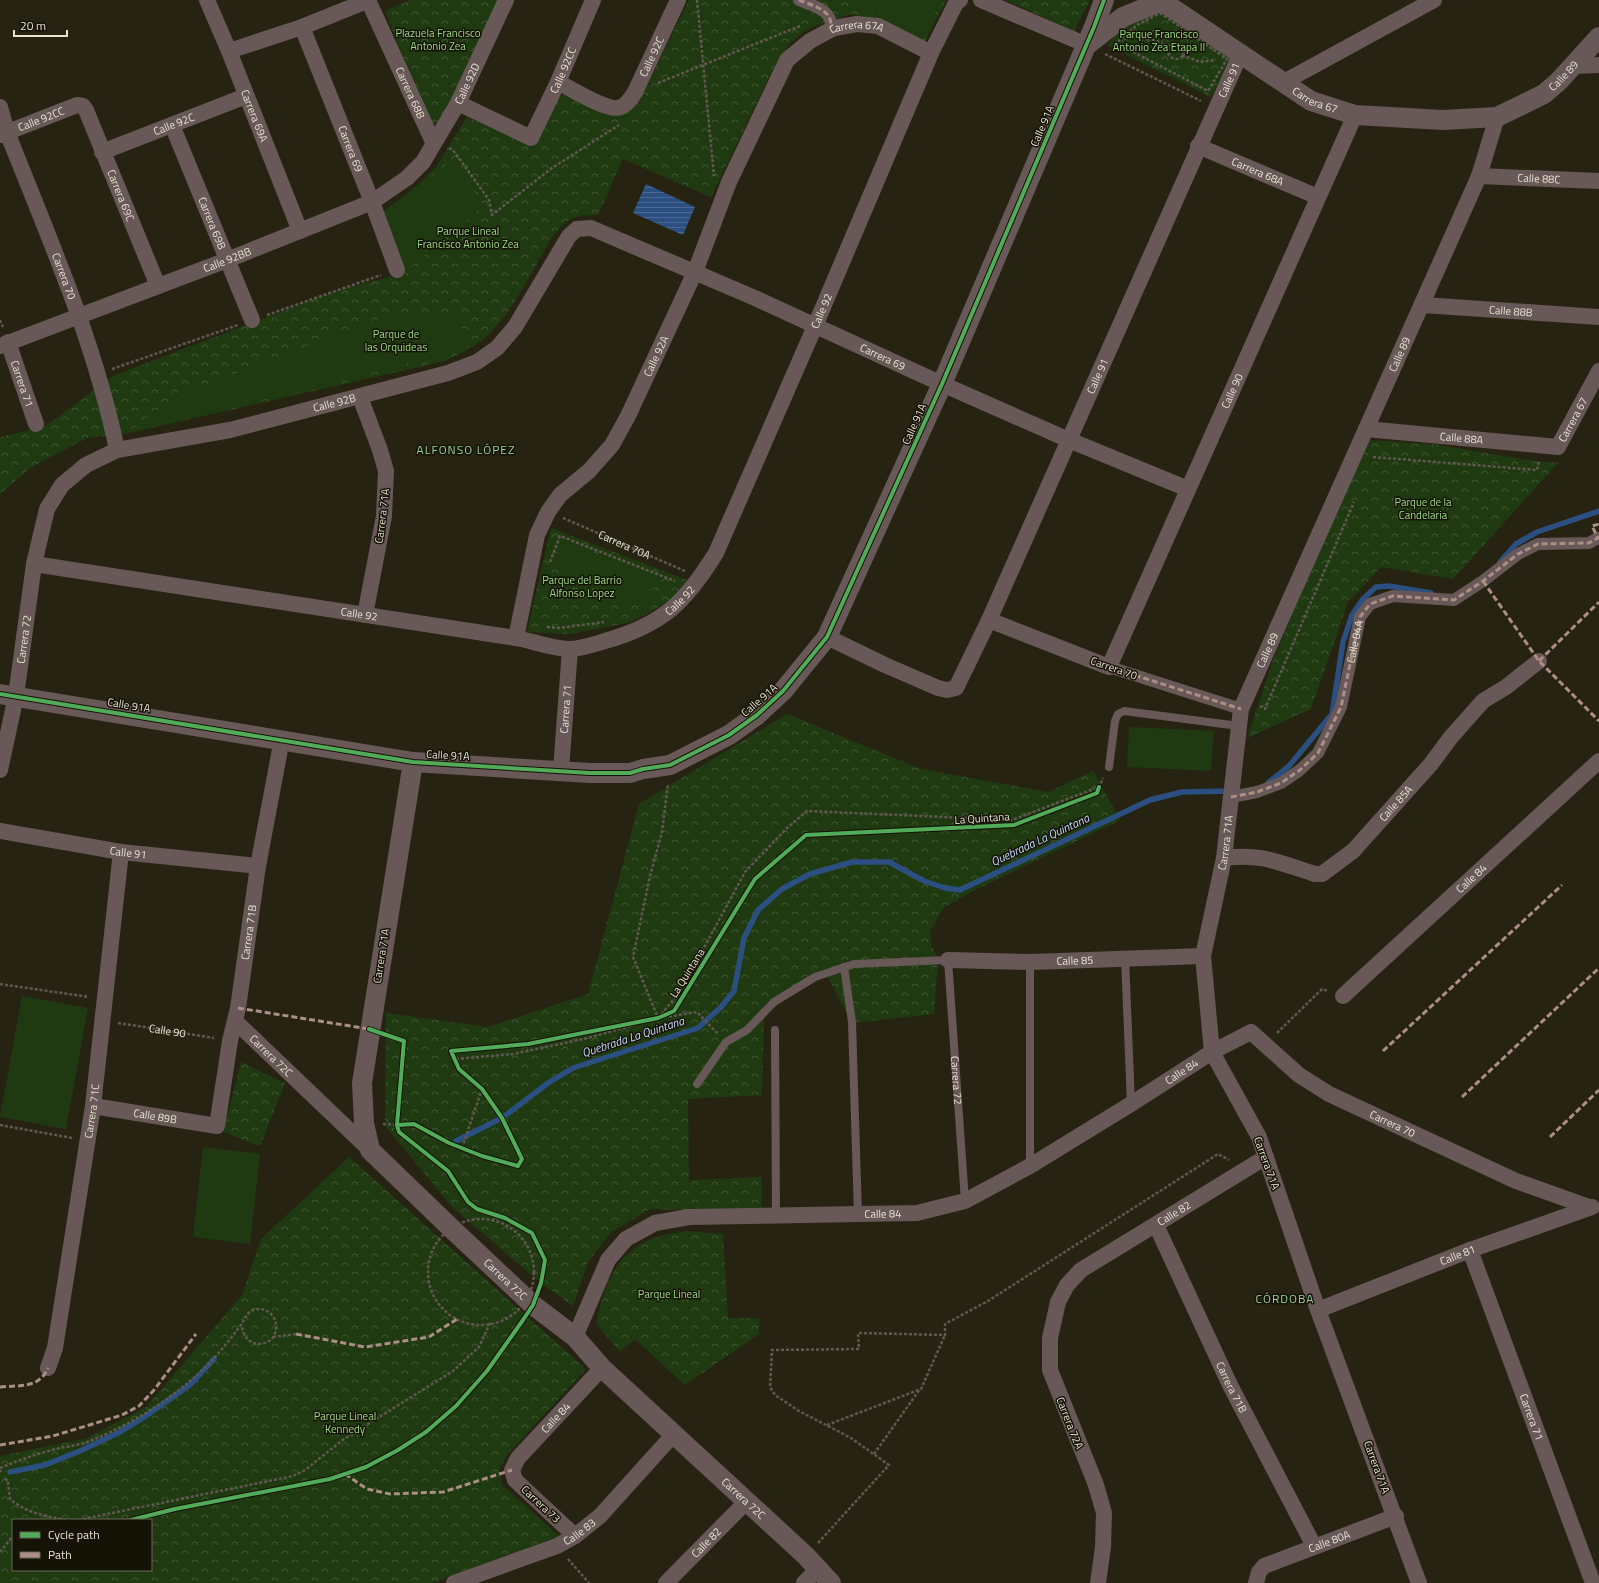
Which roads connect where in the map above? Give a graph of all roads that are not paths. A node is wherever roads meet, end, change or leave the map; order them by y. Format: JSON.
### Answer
{"nodes":[{"id":1,"x":207,"y":0,"type":"edge"},
{"id":2,"x":368,"y":0,"type":"edge"},
{"id":3,"x":506,"y":0,"type":"edge"},
{"id":4,"x":593,"y":0,"type":"edge"},
{"id":5,"x":678,"y":0,"type":"edge"},
{"id":6,"x":799,"y":0,"type":"edge"},
{"id":7,"x":960,"y":0,"type":"edge"},
{"id":8,"x":981,"y":0,"type":"edge"},
{"id":9,"x":1104,"y":0,"type":"edge"},
{"id":10,"x":1162,"y":0,"type":"edge"},
{"id":11,"x":1434,"y":0,"type":"edge"},
{"id":12,"x":831,"y":27,"type":"dead end"},
{"id":13,"x":302,"y":28,"type":"junction"},
{"id":14,"x":1599,"y":38,"type":"edge"},
{"id":15,"x":1087,"y":45,"type":"junction"},
{"id":16,"x":229,"y":50,"type":"junction"},
{"id":17,"x":931,"y":53,"type":"junction"},
{"id":18,"x":1234,"y":59,"type":"junction"},
{"id":19,"x":787,"y":60,"type":"joint"},
{"id":20,"x":1573,"y":66,"type":"junction"},
{"id":21,"x":1598,"y":66,"type":"edge"},
{"id":22,"x":558,"y":82,"type":"junction"},
{"id":23,"x":1282,"y":83,"type":"junction"},
{"id":24,"x":246,"y":96,"type":"junction"},
{"id":25,"x":458,"y":103,"type":"junction"},
{"id":26,"x":82,"y":106,"type":"joint"},
{"id":27,"x":0,"y":107,"type":"edge"},
{"id":28,"x":1355,"y":115,"type":"junction"},
{"id":29,"x":1497,"y":117,"type":"junction"},
{"id":30,"x":172,"y":125,"type":"junction"},
{"id":31,"x":3,"y":133,"type":"edge"},
{"id":32,"x":434,"y":142,"type":"junction"},
{"id":33,"x":1198,"y":146,"type":"junction"},
{"id":34,"x":102,"y":152,"type":"junction"},
{"id":35,"x":1480,"y":176,"type":"junction"},
{"id":36,"x":1599,"y":181,"type":"edge"},
{"id":37,"x":1318,"y":197,"type":"junction"},
{"id":38,"x":372,"y":202,"type":"junction"},
{"id":39,"x":577,"y":229,"type":"joint"},
{"id":40,"x":300,"y":231,"type":"junction"},
{"id":41,"x":227,"y":260,"type":"junction"},
{"id":42,"x":397,"y":270,"type":"dead end"},
{"id":43,"x":695,"y":272,"type":"junction"},
{"id":44,"x":158,"y":286,"type":"junction"},
{"id":45,"x":1423,"y":305,"type":"junction"},
{"id":46,"x":79,"y":315,"type":"junction"},
{"id":47,"x":1599,"y":317,"type":"edge"},
{"id":48,"x":252,"y":320,"type":"dead end"},
{"id":49,"x":815,"y":326,"type":"junction"},
{"id":50,"x":4,"y":344,"type":"edge"},
{"id":51,"x":1599,"y":371,"type":"edge"},
{"id":52,"x":942,"y":384,"type":"junction"},
{"id":53,"x":360,"y":397,"type":"junction"},
{"id":54,"x":36,"y":424,"type":"dead end"},
{"id":55,"x":1366,"y":429,"type":"junction"},
{"id":56,"x":1069,"y":440,"type":"junction"},
{"id":57,"x":1551,"y":446,"type":"joint"},
{"id":58,"x":117,"y":450,"type":"junction"},
{"id":59,"x":1188,"y":489,"type":"junction"},
{"id":60,"x":47,"y":509,"type":"joint"},
{"id":61,"x":1598,"y":538,"type":"edge"},
{"id":62,"x":34,"y":564,"type":"junction"},
{"id":63,"x":365,"y":615,"type":"junction"},
{"id":64,"x":989,"y":620,"type":"junction"},
{"id":65,"x":827,"y":637,"type":"junction"},
{"id":66,"x":516,"y":638,"type":"junction"},
{"id":67,"x":570,"y":649,"type":"junction"},
{"id":68,"x":1539,"y":661,"type":"dead end"},
{"id":69,"x":1109,"y":668,"type":"junction"},
{"id":70,"x":8,"y":695,"type":"edge"},
{"id":71,"x":1243,"y":704,"type":"junction"},
{"id":72,"x":1239,"y":726,"type":"junction"},
{"id":73,"x":282,"y":739,"type":"junction"},
{"id":74,"x":1599,"y":761,"type":"edge"},
{"id":75,"x":413,"y":762,"type":"junction"},
{"id":76,"x":1109,"y":767,"type":"road end"},
{"id":77,"x":0,"y":770,"type":"edge"},
{"id":78,"x":561,"y":770,"type":"junction"},
{"id":79,"x":1231,"y":797,"type":"junction"},
{"id":80,"x":0,"y":831,"type":"edge"},
{"id":81,"x":121,"y":852,"type":"junction"},
{"id":82,"x":1224,"y":858,"type":"junction"},
{"id":83,"x":258,"y":866,"type":"junction"},
{"id":84,"x":1203,"y":956,"type":"junction"},
{"id":85,"x":1125,"y":958,"type":"junction"},
{"id":86,"x":948,"y":960,"type":"junction"},
{"id":87,"x":1030,"y":962,"type":"junction"},
{"id":88,"x":844,"y":967,"type":"junction"},
{"id":89,"x":1344,"y":996,"type":"dead end"},
{"id":90,"x":236,"y":1021,"type":"junction"},
{"id":91,"x":775,"y":1030,"type":"dead end"},
{"id":92,"x":1212,"y":1052,"type":"junction"},
{"id":93,"x":697,"y":1084,"type":"dead end"},
{"id":94,"x":1131,"y":1104,"type":"junction"},
{"id":95,"x":93,"y":1106,"type":"junction"},
{"id":96,"x":217,"y":1126,"type":"joint"},
{"id":97,"x":370,"y":1150,"type":"junction"},
{"id":98,"x":1266,"y":1157,"type":"junction"},
{"id":99,"x":1030,"y":1166,"type":"junction"},
{"id":100,"x":965,"y":1201,"type":"junction"},
{"id":101,"x":1594,"y":1207,"type":"edge"},
{"id":102,"x":858,"y":1215,"type":"junction"},
{"id":103,"x":776,"y":1217,"type":"junction"},
{"id":104,"x":1156,"y":1225,"type":"junction"},
{"id":105,"x":1470,"y":1250,"type":"junction"},
{"id":106,"x":1081,"y":1270,"type":"joint"},
{"id":107,"x":1318,"y":1310,"type":"junction"},
{"id":108,"x":575,"y":1337,"type":"junction"},
{"id":109,"x":48,"y":1368,"type":"dead end"},
{"id":110,"x":602,"y":1368,"type":"junction"},
{"id":111,"x":674,"y":1434,"type":"junction"},
{"id":112,"x":512,"y":1470,"type":"joint"},
{"id":113,"x":746,"y":1502,"type":"junction"},
{"id":114,"x":1396,"y":1516,"type":"junction"},
{"id":115,"x":574,"y":1536,"type":"junction"},
{"id":116,"x":1314,"y":1546,"type":"junction"},
{"id":117,"x":814,"y":1573,"type":"edge"},
{"id":118,"x":454,"y":1583,"type":"edge"},
{"id":119,"x":666,"y":1583,"type":"edge"},
{"id":120,"x":1098,"y":1583,"type":"edge"},
{"id":121,"x":1256,"y":1583,"type":"edge"},
{"id":122,"x":1419,"y":1583,"type":"edge"},
{"id":123,"x":1593,"y":1583,"type":"edge"}],
"edges":[{"from":1,"to":16,"type":"street","name":"Carrera 69A"},
{"from":2,"to":13,"type":"street"},
{"from":2,"to":32,"type":"street","name":"Carrera 68B"},
{"from":3,"to":25,"type":"street","name":"Calle 92D"},
{"from":4,"to":22,"type":"street","name":"Calle 92CC"},
{"from":5,"to":22,"type":"street","name":"Calle 92C"},
{"from":6,"to":12,"type":"street"},
{"from":7,"to":17,"type":"street","name":"Calle 92"},
{"from":8,"to":15,"type":"street"},
{"from":9,"to":15,"type":"street","name":"Calle 91A"},
{"from":10,"to":15,"type":"street","name":"Calle 91A"},
{"from":10,"to":18,"type":"street","name":"Carrera 67"},
{"from":11,"to":23,"type":"street"},
{"from":13,"to":16,"type":"street"},
{"from":13,"to":38,"type":"street","name":"Carrera 69"},
{"from":14,"to":20,"type":"street","name":"Calle 89"},
{"from":15,"to":52,"type":"street","name":"Calle 91A"},
{"from":16,"to":24,"type":"street","name":"Carrera 69A"},
{"from":17,"to":19,"type":"street","name":"Carrera 67A"},
{"from":17,"to":49,"type":"street","name":"Calle 92"},
{"from":18,"to":23,"type":"street","name":"Carrera 67"},
{"from":18,"to":33,"type":"street","name":"Calle 91"},
{"from":19,"to":43,"type":"street","name":"Calle 92A"},
{"from":20,"to":21,"type":"street"},
{"from":20,"to":29,"type":"street","name":"Calle 89"},
{"from":22,"to":25,"type":"street","name":"Calle 92CC"},
{"from":23,"to":28,"type":"street","name":"Carrera 67"},
{"from":24,"to":30,"type":"street","name":"Calle 92C"},
{"from":24,"to":40,"type":"street","name":"Carrera 69A"},
{"from":25,"to":32,"type":"street","name":"Calle 92D"},
{"from":26,"to":31,"type":"street","name":"Calle 92CC"},
{"from":26,"to":34,"type":"street","name":"Carrera 69C"},
{"from":27,"to":31,"type":"street","name":"Carrera 70"},
{"from":28,"to":29,"type":"street","name":"Carrera 67"},
{"from":28,"to":37,"type":"street","name":"Calle 90"},
{"from":29,"to":35,"type":"street","name":"Calle 89"},
{"from":30,"to":34,"type":"street","name":"Calle 92C"},
{"from":30,"to":41,"type":"street","name":"Carrera 69B"},
{"from":31,"to":46,"type":"street","name":"Carrera 70"},
{"from":32,"to":38,"type":"street","name":"Calle 92BB"},
{"from":33,"to":37,"type":"street","name":"Carrera 68A"},
{"from":33,"to":56,"type":"street","name":"Calle 91"},
{"from":34,"to":44,"type":"street","name":"Carrera 69C"},
{"from":35,"to":36,"type":"street","name":"Calle 88C"},
{"from":35,"to":45,"type":"street","name":"Calle 89"},
{"from":37,"to":59,"type":"street","name":"Calle 90"},
{"from":38,"to":40,"type":"street","name":"Calle 92BB"},
{"from":38,"to":42,"type":"street","name":"Carrera 69"},
{"from":39,"to":43,"type":"street","name":"Carrera 69"},
{"from":39,"to":53,"type":"street","name":"Calle 92B"},
{"from":40,"to":41,"type":"street","name":"Calle 92BB"},
{"from":41,"to":44,"type":"street","name":"Calle 92BB"},
{"from":41,"to":48,"type":"street","name":"Carrera 69B"},
{"from":43,"to":49,"type":"street","name":"Carrera 69"},
{"from":43,"to":66,"type":"street","name":"Calle 92A"},
{"from":44,"to":46,"type":"street","name":"Calle 92BB"},
{"from":45,"to":47,"type":"street","name":"Calle 88B"},
{"from":45,"to":55,"type":"street","name":"Calle 89"},
{"from":46,"to":50,"type":"street","name":"Calle 92BB"},
{"from":46,"to":58,"type":"street","name":"Carrera 70"},
{"from":49,"to":52,"type":"street","name":"Carrera 69"},
{"from":49,"to":67,"type":"street","name":"Calle 92"},
{"from":50,"to":54,"type":"street","name":"Carrera 71"},
{"from":51,"to":57,"type":"street","name":"Carrera 67"},
{"from":52,"to":56,"type":"street","name":"Carrera 69"},
{"from":52,"to":65,"type":"street","name":"Calle 91A"},
{"from":53,"to":58,"type":"street","name":"Calle 92B"},
{"from":53,"to":63,"type":"street","name":"Carrera 71A"},
{"from":55,"to":57,"type":"street","name":"Calle 88A"},
{"from":55,"to":71,"type":"street","name":"Calle 89"},
{"from":56,"to":59,"type":"street","name":"Carrera 69"},
{"from":56,"to":64,"type":"street","name":"Calle 91"},
{"from":58,"to":60,"type":"street","name":"Calle 92B"},
{"from":59,"to":69,"type":"street","name":"Calle 90"},
{"from":60,"to":62,"type":"street","name":"Carrera 72"},
{"from":61,"to":79,"type":"street","name":"Calle 84A"},
{"from":62,"to":63,"type":"street","name":"Calle 92"},
{"from":62,"to":70,"type":"street","name":"Carrera 72"},
{"from":63,"to":66,"type":"street","name":"Calle 92"},
{"from":64,"to":65,"type":"street","name":"Calle 91"},
{"from":64,"to":69,"type":"street","name":"Carrera 70"},
{"from":65,"to":78,"type":"street","name":"Calle 91A"},
{"from":66,"to":67,"type":"street","name":"Calle 92"},
{"from":67,"to":78,"type":"street","name":"Carrera 71"},
{"from":68,"to":82,"type":"street","name":"Calle 85A"},
{"from":69,"to":71,"type":"street","name":"Carrera 70"},
{"from":70,"to":73,"type":"street","name":"Calle 91A"},
{"from":70,"to":77,"type":"street","name":"Carrera 72"},
{"from":71,"to":72,"type":"street","name":"Carrera 71A"},
{"from":72,"to":76,"type":"lane"},
{"from":72,"to":79,"type":"street","name":"Carrera 71A"},
{"from":73,"to":75,"type":"street","name":"Calle 91A"},
{"from":73,"to":83,"type":"street","name":"Carrera 71B"},
{"from":74,"to":89,"type":"street","name":"Calle 84"},
{"from":75,"to":78,"type":"street","name":"Calle 91A"},
{"from":75,"to":97,"type":"street","name":"Carrera 71A"},
{"from":79,"to":82,"type":"street","name":"Carrera 71A"},
{"from":80,"to":81,"type":"street","name":"Calle 91"},
{"from":81,"to":83,"type":"street","name":"Calle 91"},
{"from":81,"to":95,"type":"street","name":"Carrera 71C"},
{"from":82,"to":84,"type":"street","name":"Carrera 71A"},
{"from":83,"to":90,"type":"street","name":"Carrera 71B"},
{"from":84,"to":85,"type":"street","name":"Calle 85"},
{"from":84,"to":92,"type":"street","name":"Carrera 71A"},
{"from":85,"to":87,"type":"street","name":"Calle 85"},
{"from":85,"to":94,"type":"lane"},
{"from":86,"to":87,"type":"street","name":"Calle 85"},
{"from":86,"to":88,"type":"lane"},
{"from":86,"to":100,"type":"lane","name":"Carrera 72"},
{"from":87,"to":99,"type":"lane"},
{"from":88,"to":93,"type":"lane"},
{"from":88,"to":102,"type":"lane"},
{"from":90,"to":96,"type":"street","name":"Carrera 71B"},
{"from":90,"to":97,"type":"street","name":"Carrera 72C"},
{"from":91,"to":103,"type":"lane"},
{"from":92,"to":94,"type":"street","name":"Calle 84"},
{"from":92,"to":98,"type":"street","name":"Carrera 71A"},
{"from":92,"to":101,"type":"street","name":"Carrera 70"},
{"from":94,"to":99,"type":"street","name":"Calle 84"},
{"from":95,"to":96,"type":"street","name":"Calle 89B"},
{"from":95,"to":109,"type":"street","name":"Carrera 71C"},
{"from":97,"to":108,"type":"street","name":"Carrera 72C"},
{"from":98,"to":104,"type":"street","name":"Calle 82"},
{"from":98,"to":107,"type":"street","name":"Carrera 71A"},
{"from":99,"to":100,"type":"street","name":"Calle 84"},
{"from":100,"to":102,"type":"street","name":"Calle 84"},
{"from":101,"to":105,"type":"street","name":"Calle 81"},
{"from":102,"to":103,"type":"street","name":"Calle 84"},
{"from":103,"to":108,"type":"street","name":"Calle 84"},
{"from":104,"to":106,"type":"street","name":"Calle 82"},
{"from":104,"to":116,"type":"street","name":"Carrera 71B"},
{"from":105,"to":107,"type":"street","name":"Calle 81"},
{"from":105,"to":123,"type":"street","name":"Carrera 71"},
{"from":106,"to":120,"type":"street","name":"Carrera 72A"},
{"from":107,"to":114,"type":"street","name":"Carrera 71A"},
{"from":108,"to":110,"type":"street","name":"Carrera 72C"},
{"from":110,"to":111,"type":"street","name":"Carrera 72C"},
{"from":110,"to":112,"type":"street","name":"Calle 84"},
{"from":111,"to":113,"type":"street","name":"Carrera 72C"},
{"from":111,"to":115,"type":"street","name":"Calle 83"},
{"from":112,"to":115,"type":"street","name":"Carrera 73"},
{"from":113,"to":117,"type":"street","name":"Carrera 72C"},
{"from":113,"to":119,"type":"street","name":"Calle 82"},
{"from":114,"to":116,"type":"street","name":"Calle 80A"},
{"from":114,"to":122,"type":"street","name":"Carrera 71A"},
{"from":115,"to":118,"type":"street","name":"Calle 83"},
{"from":116,"to":121,"type":"street","name":"Calle 80A"}]}
